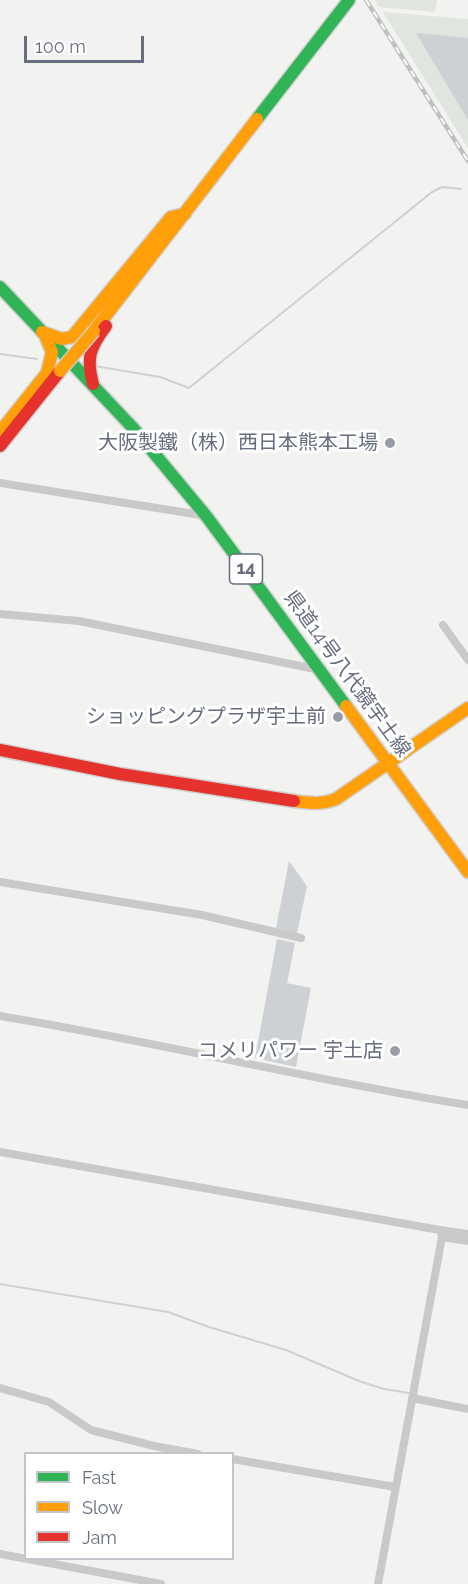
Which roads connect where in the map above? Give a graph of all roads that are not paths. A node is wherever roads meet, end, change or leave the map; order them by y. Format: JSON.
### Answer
{"nodes":[{"id":1,"x":349,"y":0,"type":"edge"},
{"id":2,"x":185,"y":214,"type":"junction"},
{"id":3,"x":170,"y":232,"type":"junction"},
{"id":4,"x":0,"y":287,"type":"edge"},
{"id":5,"x":42,"y":332,"type":"junction"},
{"id":6,"x":93,"y":384,"type":"junction"},
{"id":7,"x":0,"y":432,"type":"edge"},
{"id":8,"x":0,"y":446,"type":"edge"},
{"id":9,"x":0,"y":483,"type":"edge"},
{"id":10,"x":207,"y":517,"type":"junction"},
{"id":11,"x":0,"y":615,"type":"edge"},
{"id":12,"x":443,"y":625,"type":"dead end"},
{"id":13,"x":468,"y":660,"type":"edge"},
{"id":14,"x":321,"y":670,"type":"junction"},
{"id":15,"x":468,"y":708,"type":"edge"},
{"id":16,"x":0,"y":750,"type":"edge"},
{"id":17,"x":388,"y":765,"type":"junction"},
{"id":18,"x":468,"y":872,"type":"edge"},
{"id":19,"x":0,"y":882,"type":"edge"},
{"id":20,"x":301,"y":938,"type":"dead end"},
{"id":21,"x":0,"y":1016,"type":"edge"},
{"id":22,"x":468,"y":1105,"type":"edge"},
{"id":23,"x":0,"y":1152,"type":"edge"},
{"id":24,"x":441,"y":1234,"type":"junction"},
{"id":25,"x":468,"y":1234,"type":"edge"},
{"id":26,"x":468,"y":1241,"type":"edge"},
{"id":27,"x":0,"y":1388,"type":"edge"},
{"id":28,"x":412,"y":1398,"type":"junction"},
{"id":29,"x":468,"y":1409,"type":"edge"},
{"id":30,"x":187,"y":1452,"type":"edge"},
{"id":31,"x":234,"y":1460,"type":"edge"},
{"id":32,"x":395,"y":1487,"type":"junction"},
{"id":33,"x":0,"y":1554,"type":"edge"},
{"id":34,"x":24,"y":1558,"type":"edge"},
{"id":35,"x":32,"y":1560,"type":"edge"},
{"id":36,"x":161,"y":1584,"type":"edge"},
{"id":37,"x":378,"y":1584,"type":"edge"}],
"edges":[{"from":1,"to":2,"type":"street"},
{"from":2,"to":3,"type":"street"},
{"from":2,"to":5,"type":"street"},
{"from":3,"to":6,"type":"street"},
{"from":3,"to":8,"type":"street","bridge":true},
{"from":4,"to":5,"type":"street","name":"県道14号八代鏡宇土線","number":"14"},
{"from":5,"to":6,"type":"street","name":"県道14号八代鏡宇土線","number":"14"},
{"from":5,"to":7,"type":"street"},
{"from":6,"to":10,"type":"street","name":"県道14号八代鏡宇土線","number":"14"},
{"from":9,"to":10,"type":"street"},
{"from":10,"to":14,"type":"street","name":"県道14号八代鏡宇土線","number":"14"},
{"from":11,"to":14,"type":"street"},
{"from":12,"to":13,"type":"street"},
{"from":14,"to":17,"type":"street","name":"県道14号八代鏡宇土線","number":"14"},
{"from":15,"to":17,"type":"street"},
{"from":16,"to":17,"type":"street"},
{"from":17,"to":18,"type":"street","name":"県道14号八代鏡宇土線","number":"14"},
{"from":19,"to":20,"type":"street"},
{"from":21,"to":22,"type":"street"},
{"from":23,"to":24,"type":"street"},
{"from":24,"to":25,"type":"street"},
{"from":24,"to":26,"type":"street"},
{"from":24,"to":28,"type":"street"},
{"from":27,"to":30,"type":"street"},
{"from":28,"to":29,"type":"street"},
{"from":28,"to":32,"type":"street"},
{"from":31,"to":32,"type":"street"},
{"from":32,"to":37,"type":"street"},
{"from":33,"to":34,"type":"street"},
{"from":35,"to":36,"type":"street"}]}
